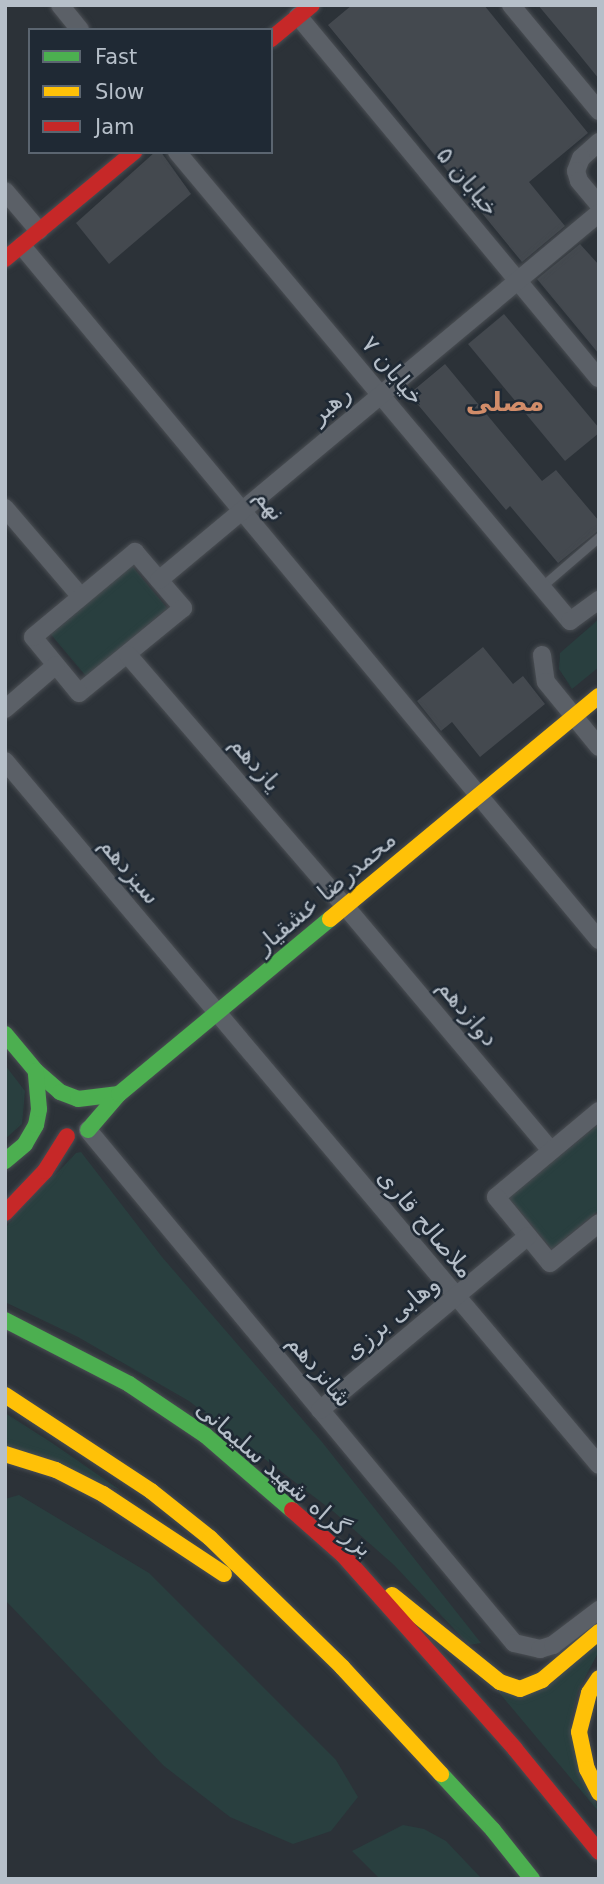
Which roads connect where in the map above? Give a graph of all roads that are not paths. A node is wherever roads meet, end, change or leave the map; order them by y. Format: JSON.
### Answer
{"nodes":[{"id":1,"x":60,"y":5,"type":"edge"},
{"id":2,"x":511,"y":5,"type":"edge"},
{"id":3,"x":305,"y":11,"type":"edge"},
{"id":4,"x":78,"y":28,"type":"edge"},
{"id":5,"x":273,"y":37,"type":"edge"},
{"id":6,"x":599,"y":111,"type":"edge"},
{"id":7,"x":599,"y":142,"type":"edge"},
{"id":8,"x":132,"y":154,"type":"edge"},
{"id":9,"x":179,"y":154,"type":"edge"},
{"id":10,"x":5,"y":191,"type":"edge"},
{"id":11,"x":599,"y":205,"type":"edge"},
{"id":12,"x":599,"y":213,"type":"edge"},
{"id":13,"x":39,"y":232,"type":"junction"},
{"id":14,"x":22,"y":246,"type":"junction"},
{"id":15,"x":5,"y":259,"type":"edge"},
{"id":16,"x":517,"y":281,"type":"junction"},
{"id":17,"x":599,"y":378,"type":"edge"},
{"id":18,"x":380,"y":395,"type":"junction"},
{"id":19,"x":5,"y":508,"type":"edge"},
{"id":20,"x":242,"y":511,"type":"junction"},
{"id":21,"x":599,"y":537,"type":"edge"},
{"id":22,"x":159,"y":580,"type":"junction"},
{"id":23,"x":541,"y":586,"type":"junction"},
{"id":24,"x":81,"y":597,"type":"junction"},
{"id":25,"x":599,"y":600,"type":"edge"},
{"id":26,"x":128,"y":655,"type":"junction"},
{"id":27,"x":542,"y":655,"type":"dead end"},
{"id":28,"x":56,"y":665,"type":"junction"},
{"id":29,"x":599,"y":696,"type":"edge"},
{"id":30,"x":5,"y":709,"type":"edge"},
{"id":31,"x":574,"y":717,"type":"junction"},
{"id":32,"x":599,"y":747,"type":"edge"},
{"id":33,"x":5,"y":761,"type":"edge"},
{"id":34,"x":479,"y":796,"type":"junction"},
{"id":35,"x":345,"y":906,"type":"junction"},
{"id":36,"x":599,"y":940,"type":"edge"},
{"id":37,"x":216,"y":1013,"type":"junction"},
{"id":38,"x":5,"y":1034,"type":"edge"},
{"id":39,"x":36,"y":1071,"type":"junction"},
{"id":40,"x":119,"y":1094,"type":"junction"},
{"id":41,"x":599,"y":1111,"type":"edge"},
{"id":42,"x":88,"y":1130,"type":"junction"},
{"id":43,"x":67,"y":1136,"type":"junction"},
{"id":44,"x":26,"y":1144,"type":"junction"},
{"id":45,"x":551,"y":1151,"type":"junction"},
{"id":46,"x":5,"y":1161,"type":"edge"},
{"id":47,"x":5,"y":1213,"type":"edge"},
{"id":48,"x":599,"y":1223,"type":"edge"},
{"id":49,"x":528,"y":1236,"type":"junction"},
{"id":50,"x":455,"y":1297,"type":"junction"},
{"id":51,"x":5,"y":1320,"type":"edge"},
{"id":52,"x":5,"y":1395,"type":"edge"},
{"id":53,"x":320,"y":1410,"type":"junction"},
{"id":54,"x":5,"y":1454,"type":"edge"},
{"id":55,"x":599,"y":1465,"type":"edge"},
{"id":56,"x":343,"y":1555,"type":"junction"},
{"id":57,"x":599,"y":1610,"type":"edge"},
{"id":58,"x":303,"y":1629,"type":"junction"},
{"id":59,"x":599,"y":1632,"type":"edge"},
{"id":60,"x":599,"y":1678,"type":"edge"},
{"id":61,"x":599,"y":1793,"type":"edge"},
{"id":62,"x":493,"y":1830,"type":"junction"},
{"id":63,"x":599,"y":1852,"type":"edge"},
{"id":64,"x":517,"y":1879,"type":"edge"},
{"id":65,"x":532,"y":1879,"type":"edge"}],
"edges":[{"from":1,"to":4,"type":"street"},
{"from":2,"to":6,"type":"street"},
{"from":3,"to":5,"type":"main road"},
{"from":3,"to":16,"type":"street","name":"خیابان ۵"},
{"from":7,"to":11,"type":"street"},
{"from":8,"to":13,"type":"main road"},
{"from":9,"to":18,"type":"street","name":"خیابان ۷"},
{"from":10,"to":13,"type":"street"},
{"from":12,"to":16,"type":"street","name":"رهبر"},
{"from":13,"to":14,"type":"main road"},
{"from":14,"to":15,"type":"main road"},
{"from":14,"to":20,"type":"street","name":"نهم"},
{"from":16,"to":17,"type":"street","name":"خیابان ۵"},
{"from":16,"to":18,"type":"street","name":"رهبر"},
{"from":18,"to":20,"type":"street","name":"رهبر"},
{"from":18,"to":23,"type":"street","name":"خیابان ۷"},
{"from":19,"to":24,"type":"street"},
{"from":20,"to":22,"type":"street","name":"رهبر"},
{"from":20,"to":34,"type":"street","name":"نهم"},
{"from":21,"to":23,"type":"lane"},
{"from":22,"to":24,"type":"street"},
{"from":22,"to":26,"type":"street"},
{"from":23,"to":25,"type":"street","name":"خیابان ۷"},
{"from":24,"to":28,"type":"street"},
{"from":26,"to":28,"type":"street"},
{"from":26,"to":35,"type":"street","name":"یازدهم"},
{"from":27,"to":31,"type":"street"},
{"from":28,"to":30,"type":"street"},
{"from":29,"to":31,"type":"main road","name":"محمدرضا عشقیار"},
{"from":31,"to":32,"type":"street"},
{"from":31,"to":34,"type":"main road","name":"محمدرضا عشقیار"},
{"from":33,"to":37,"type":"street","name":"سیزدهم"},
{"from":34,"to":35,"type":"main road","name":"محمدرضا عشقیار"},
{"from":34,"to":36,"type":"street","name":"نهم"},
{"from":35,"to":37,"type":"main road","name":"محمدرضا عشقیار"},
{"from":35,"to":45,"type":"street","name":"دوازدهم"},
{"from":37,"to":40,"type":"main road","name":"محمدرضا عشقیار"},
{"from":37,"to":50,"type":"street","name":"ملاصالح قاری"},
{"from":38,"to":39,"type":"main road"},
{"from":39,"to":40,"type":"main road"},
{"from":39,"to":44,"type":"main road"},
{"from":40,"to":42,"type":"main road","name":"محمدرضا عشقیار"},
{"from":41,"to":45,"type":"street"},
{"from":42,"to":43,"type":"main road"},
{"from":42,"to":53,"type":"street","name":"شانزدهم"},
{"from":43,"to":44,"type":"main road"},
{"from":43,"to":47,"type":"main road"},
{"from":44,"to":46,"type":"main road"},
{"from":45,"to":49,"type":"street"},
{"from":48,"to":49,"type":"street"},
{"from":49,"to":50,"type":"street","name":"وهابی برزی"},
{"from":50,"to":53,"type":"street","name":"وهابی برزی"},
{"from":50,"to":55,"type":"street","name":"ملاصالح قاری"},
{"from":51,"to":56,"type":"main road","name":"بزرگراه شهید سلیمانی"},
{"from":52,"to":58,"type":"main road"},
{"from":53,"to":57,"type":"street","name":"شانزدهم"},
{"from":54,"to":58,"type":"main road"},
{"from":56,"to":59,"type":"main road"},
{"from":56,"to":63,"type":"main road","name":"بزرگراه شهید سلیمانی"},
{"from":58,"to":62,"type":"main road"},
{"from":60,"to":61,"type":"main road"},
{"from":62,"to":64,"type":"lane"},
{"from":62,"to":65,"type":"main road"}]}
